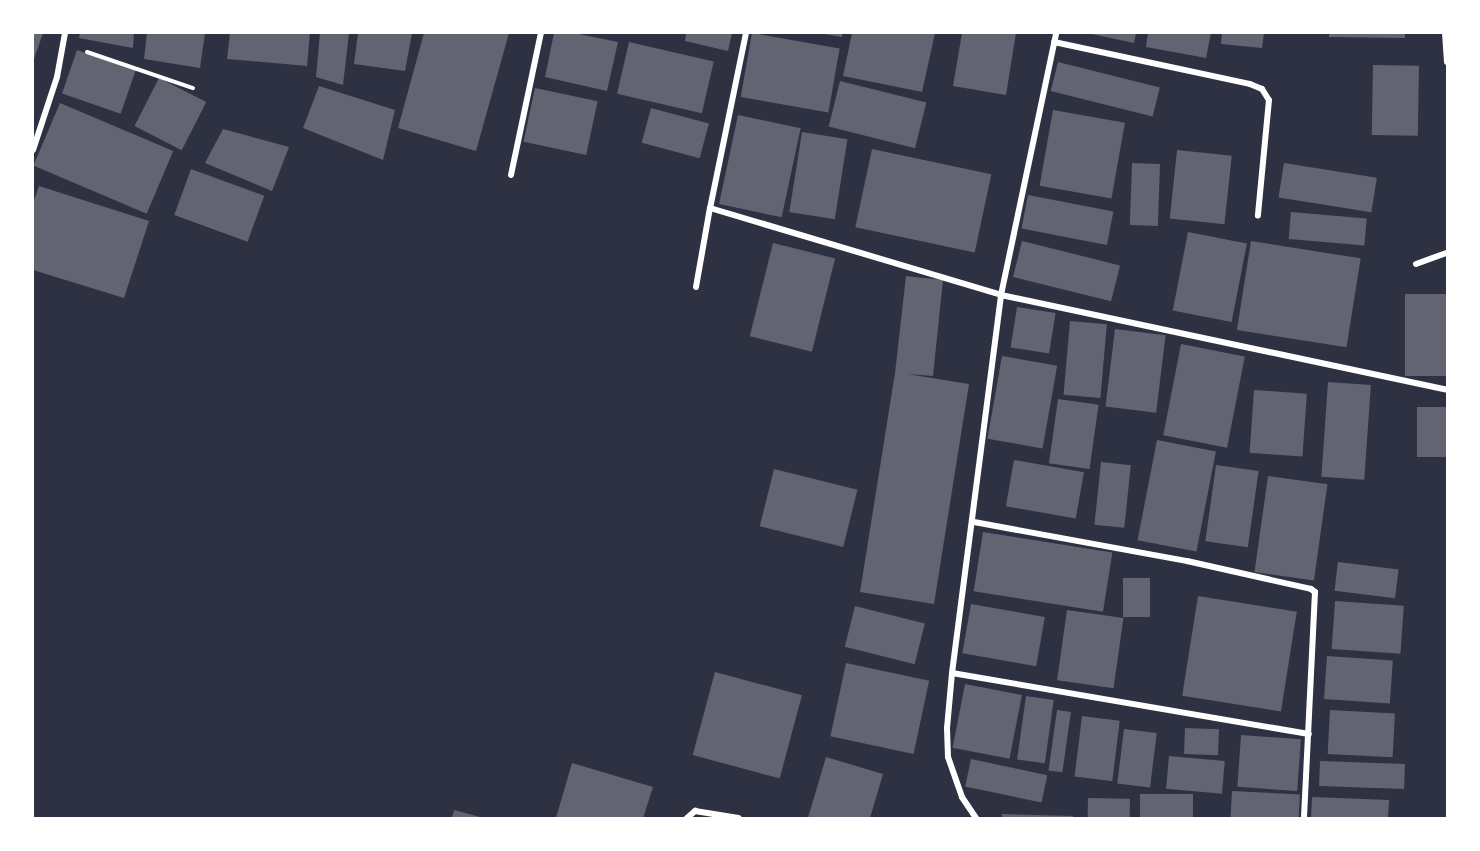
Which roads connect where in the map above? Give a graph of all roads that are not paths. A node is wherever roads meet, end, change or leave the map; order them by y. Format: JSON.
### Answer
{"nodes":[{"id":1,"x":65,"y":33,"type":"edge"},
{"id":2,"x":542,"y":33,"type":"edge"},
{"id":3,"x":746,"y":33,"type":"edge"},
{"id":4,"x":1056,"y":33,"type":"edge"},
{"id":5,"x":1445,"y":33,"type":"edge"},
{"id":6,"x":1054,"y":42,"type":"junction"},
{"id":7,"x":1447,"y":62,"type":"edge"},
{"id":8,"x":33,"y":150,"type":"edge"},
{"id":9,"x":511,"y":175,"type":"dead end"},
{"id":10,"x":710,"y":208,"type":"junction"},
{"id":11,"x":1258,"y":215,"type":"dead end"},
{"id":12,"x":1447,"y":254,"type":"edge"},
{"id":13,"x":1416,"y":264,"type":"dead end"},
{"id":14,"x":696,"y":287,"type":"dead end"},
{"id":15,"x":1001,"y":295,"type":"junction"},
{"id":16,"x":1447,"y":390,"type":"edge"},
{"id":17,"x":974,"y":522,"type":"junction"},
{"id":18,"x":952,"y":673,"type":"junction"},
{"id":19,"x":1309,"y":734,"type":"junction"},
{"id":20,"x":687,"y":818,"type":"edge"},
{"id":21,"x":738,"y":818,"type":"edge"},
{"id":22,"x":976,"y":818,"type":"edge"},
{"id":23,"x":1304,"y":818,"type":"edge"}],
"edges":[{"from":1,"to":8,"type":"street"},
{"from":2,"to":9,"type":"street"},
{"from":3,"to":10,"type":"street"},
{"from":4,"to":6,"type":"street"},
{"from":5,"to":7,"type":"street"},
{"from":6,"to":11,"type":"street"},
{"from":6,"to":15,"type":"street"},
{"from":10,"to":14,"type":"street"},
{"from":10,"to":15,"type":"street"},
{"from":12,"to":13,"type":"street"},
{"from":15,"to":16,"type":"street"},
{"from":15,"to":17,"type":"street"},
{"from":17,"to":18,"type":"street"},
{"from":17,"to":19,"type":"street"},
{"from":18,"to":19,"type":"street"},
{"from":18,"to":22,"type":"street"},
{"from":19,"to":23,"type":"street"},
{"from":20,"to":21,"type":"street"}]}
